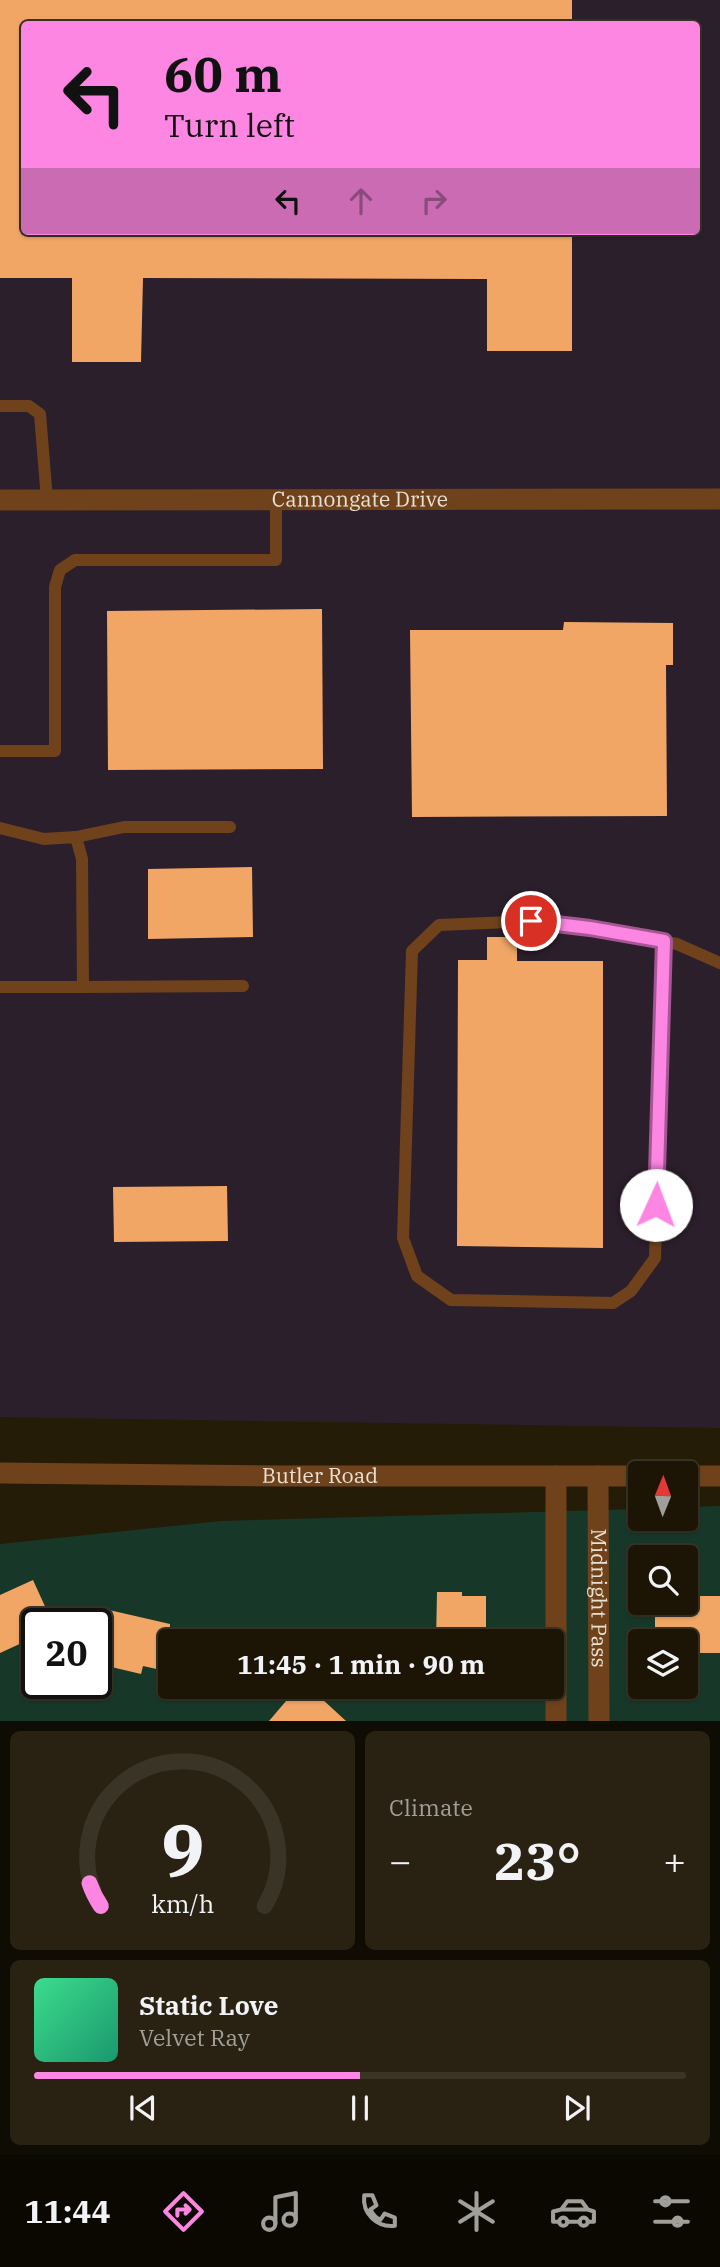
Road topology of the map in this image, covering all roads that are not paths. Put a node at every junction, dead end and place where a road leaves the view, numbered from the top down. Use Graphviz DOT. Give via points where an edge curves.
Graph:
graph roads {
  1 [pos="0,406"];
  2 [pos="276,499"];
  3 [pos="720,499"];
  4 [pos="0,500"];
  5 [pos="47,500"];
  6 [pos="0,751"];
  7 [pos="230,827"];
  8 [pos="0,828"];
  9 [pos="76,837"];
  10 [pos="664,941"];
  11 [pos="720,964"];
  12 [pos="243,986"];
  13 [pos="0,987"];
  14 [pos="83,987"];
  15 [pos="0,1472"];
  16 [pos="556,1476"];
  17 [pos="598,1476"];
  18 [pos="628,1476"];
  19 [pos="698,1476"];
  20 [pos="720,1476"];
  21 [pos="556,1721"];
  22 [pos="599,1721"];
  1 -- 5 [label="lane" via="29,406 40,414"];
  2 -- 3 [label="street, Cannongate Drive"];
  2 -- 5 [label="street, Cannongate Drive"];
  2 -- 6 [label="lane" via="276,560 75,560 60,570 55,587 55,751"];
  4 -- 5 [label="street, Cannongate Drive"];
  7 -- 9 [label="lane" via="124,827"];
  8 -- 9 [label="lane" via="44,839"];
  9 -- 14 [label="lane" via="82,859"];
  10 -- 10 [label="lane" via="590,928 505,922 439,925 412,951 403,1238 417,1276 451,1300 613,1303 631,1291 655,1258"];
  10 -- 11 [label="lane"];
  12 -- 14 [label="lane"];
  13 -- 14 [label="lane"];
  15 -- 16 [label="street, Butler Road"];
  16 -- 17 [label="street, Butler Road"];
  16 -- 21 [label="street, Midnight Pass"];
  17 -- 18 [label="street, Butler Road"];
  17 -- 22 [label="street, Midnight Pass"];
  19 -- 20 [label="street"];
}
